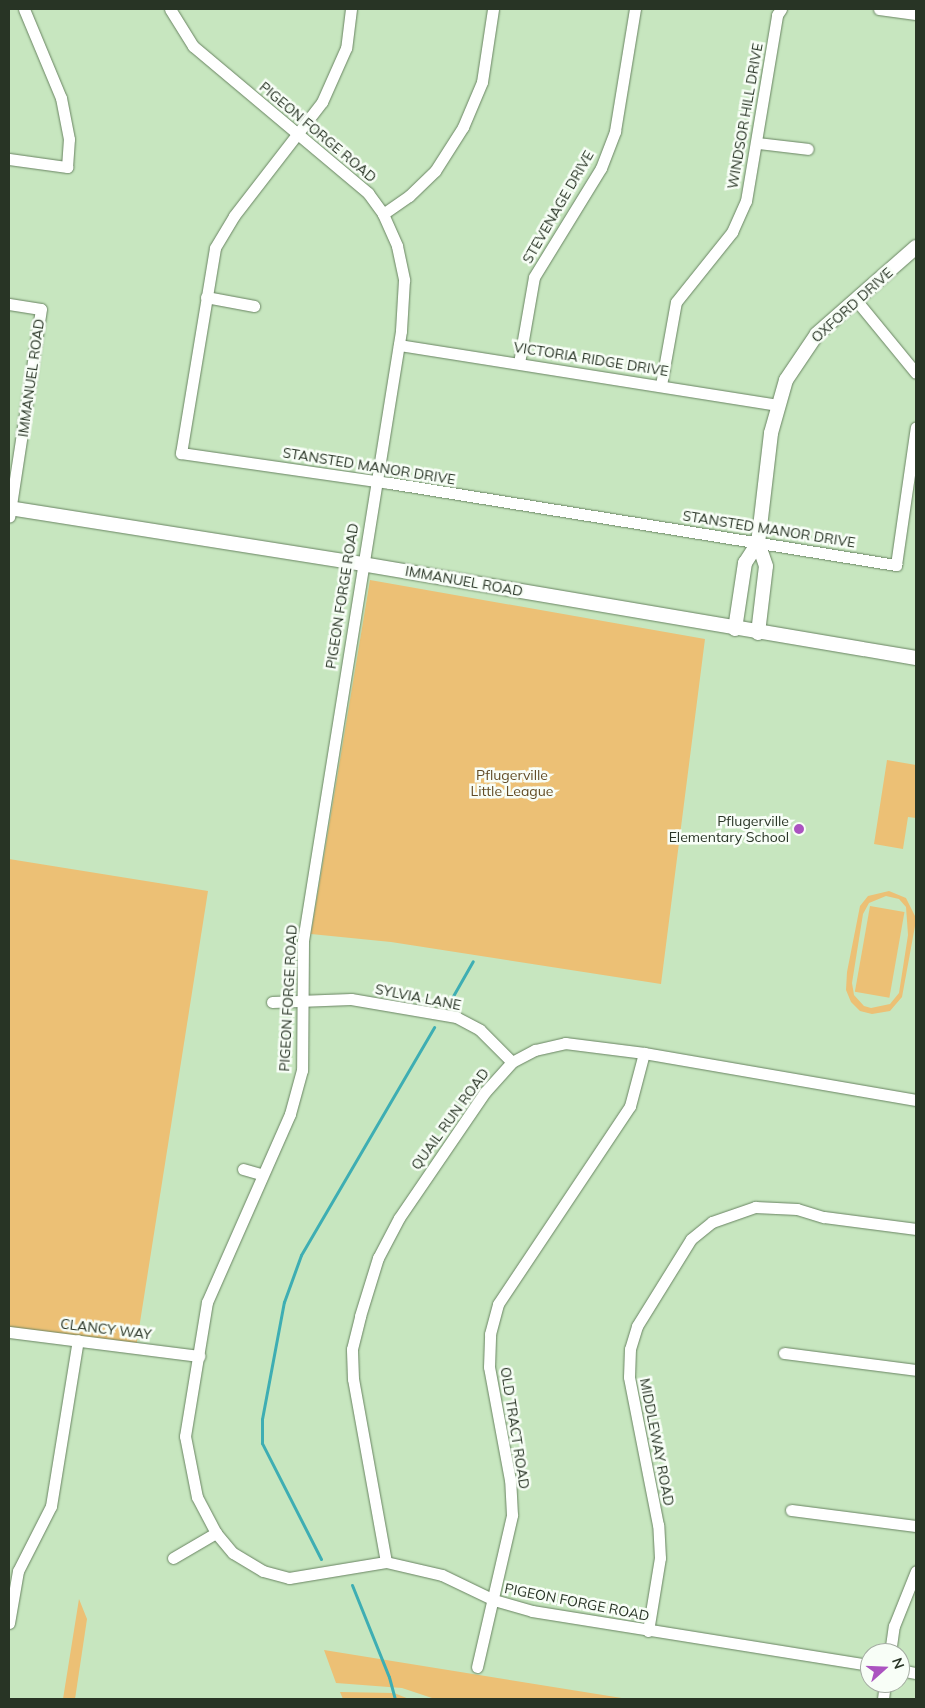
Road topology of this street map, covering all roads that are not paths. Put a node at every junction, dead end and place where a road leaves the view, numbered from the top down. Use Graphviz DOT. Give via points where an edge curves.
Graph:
graph roads {
  1 [pos="24,9"];
  2 [pos="170,9"];
  3 [pos="351,9"];
  4 [pos="493,9"];
  5 [pos="635,9"];
  6 [pos="781,9"];
  7 [pos="879,9"];
  8 [pos="916,14"];
  9 [pos="300,133"];
  10 [pos="758,143"];
  11 [pos="808,149"];
  12 [pos="9,159"];
  13 [pos="383,214"];
  14 [pos="916,246"];
  15 [pos="206,297"];
  16 [pos="856,300"];
  17 [pos="9,304"];
  18 [pos="254,306"];
  19 [pos="399,344"];
  20 [pos="519,363"];
  21 [pos="916,373"];
  22 [pos="661,385"];
  23 [pos="777,405"];
  24 [pos="916,427"];
  25 [pos="376,481"];
  26 [pos="9,511"];
  27 [pos="758,543"];
  28 [pos="362,564"];
  29 [pos="735,629"];
  30 [pos="758,633"];
  31 [pos="916,658"];
  32 [pos="304,999"];
  33 [pos="272,1002"];
  34 [pos="644,1053"];
  35 [pos="512,1062"];
  36 [pos="916,1100"];
  37 [pos="243,1168"];
  38 [pos="261,1174"];
  39 [pos="916,1229"];
  40 [pos="9,1332"];
  41 [pos="78,1340"];
  42 [pos="784,1353"];
  43 [pos="199,1356"];
  44 [pos="916,1370"];
  45 [pos="791,1510"];
  46 [pos="916,1526"];
  47 [pos="216,1534"];
  48 [pos="173,1558"];
  49 [pos="386,1562"];
  50 [pos="916,1571"];
  51 [pos="494,1600"];
  52 [pos="9,1623"];
  53 [pos="648,1631"];
  54 [pos="891,1643"];
  55 [pos="860,1663"];
  56 [pos="477,1667"];
  1 -- 12 [label="street" via="61,98 69,139 67,166"];
  2 -- 9 [label="street, PIGEON FORGE ROAD" via="193,46"];
  3 -- 9 [label="street, STANSTED MANOR DRIVE" via="346,48 334,78"];
  4 -- 13 [label="street" via="482,82 463,127 435,171 409,196"];
  5 -- 20 [label="street, STEVENAGE DRIVE" via="615,131 601,168 534,277"];
  6 -- 10 [label="street, WINDSOR HILL DRIVE" via="777,14"];
  7 -- 8 [label="street"];
  9 -- 13 [label="street, PIGEON FORGE ROAD" via="351,176"];
  9 -- 15 [label="street, STANSTED MANOR DRIVE" via="234,216 215,248"];
  10 -- 11 [label="street"];
  10 -- 22 [label="street, WINDSOR HILL DRIVE" via="740,216 732,232 676,302"];
  13 -- 19 [label="street, PIGEON FORGE ROAD" via="397,246 404,280"];
  14 -- 16 [label="street, OXFORD DRIVE"];
  15 -- 18 [label="street"];
  15 -- 25 [label="street, STANSTED MANOR DRIVE" via="181,453"];
  16 -- 21 [label="street"];
  16 -- 23 [label="street, OXFORD DRIVE" via="805,348 786,380"];
  17 -- 26 [label="street, IMMANUEL ROAD" via="41,309"];
  19 -- 20 [label="street, VICTORIA RIDGE DRIVE"];
  19 -- 25 [label="street, PIGEON FORGE ROAD"];
  20 -- 22 [label="street, VICTORIA RIDGE DRIVE"];
  22 -- 23 [label="street, VICTORIA RIDGE DRIVE"];
  23 -- 27 [label="street, OXFORD DRIVE"];
  24 -- 27 [label="street, STANSTED MANOR DRIVE" via="896,565"];
  25 -- 27 [label="street, STANSTED MANOR DRIVE"];
  25 -- 28 [label="street, PIGEON FORGE ROAD"];
  26 -- 28 [label="street, IMMANUEL ROAD"];
  27 -- 29 [label="street" via="745,563"];
  27 -- 30 [label="street" via="766,566"];
  28 -- 29 [label="street, IMMANUEL ROAD"];
  28 -- 32 [label="street, PIGEON FORGE ROAD" via="304,941"];
  29 -- 30 [label="street, IMMANUEL ROAD"];
  30 -- 31 [label="street, IMMANUEL ROAD"];
  32 -- 33 [label="street, SYLVIA LANE"];
  32 -- 35 [label="street, SYLVIA LANE" via="350,1000 456,1017 480,1030"];
  32 -- 38 [label="street, PIGEON FORGE ROAD" via="302,1070 290,1114"];
  34 -- 35 [label="street, QUAIL RUN ROAD" via="565,1043 535,1050"];
  34 -- 36 [label="street, QUAIL RUN ROAD"];
  34 -- 51 [label="street, OLD TRACT ROAD" via="630,1106 498,1304 490,1334 489,1367 510,1480 512,1516"];
  35 -- 49 [label="street, QUAIL RUN ROAD" via="485,1092 399,1218 378,1258 360,1316 352,1349 353,1379"];
  37 -- 38 [label="street"];
  38 -- 43 [label="street, PIGEON FORGE ROAD" via="207,1302"];
  39 -- 53 [label="street, MIDDLEWAY ROAD" via="824,1217 797,1209 755,1207 712,1222 692,1239 637,1326 630,1350 629,1377 659,1542 660,1558"];
  40 -- 41 [label="street, CLANCY WAY"];
  41 -- 43 [label="street, CLANCY WAY"];
  41 -- 52 [label="street" via="51,1506 18,1570"];
  42 -- 44 [label="street"];
  43 -- 47 [label="street, PIGEON FORGE ROAD" via="185,1436 197,1497"];
  45 -- 46 [label="street"];
  47 -- 48 [label="street"];
  47 -- 49 [label="street, PIGEON FORGE ROAD" via="234,1553 263,1571 289,1578"];
  49 -- 51 [label="street, PIGEON FORGE ROAD" via="442,1575"];
  50 -- 54 [label="street" via="894,1626"];
  51 -- 53 [label="street, PIGEON FORGE ROAD" via="532,1611"];
  51 -- 56 [label="street, OLD TRACT ROAD"];
  53 -- 55 [label="street, PIGEON FORGE ROAD"];
}
